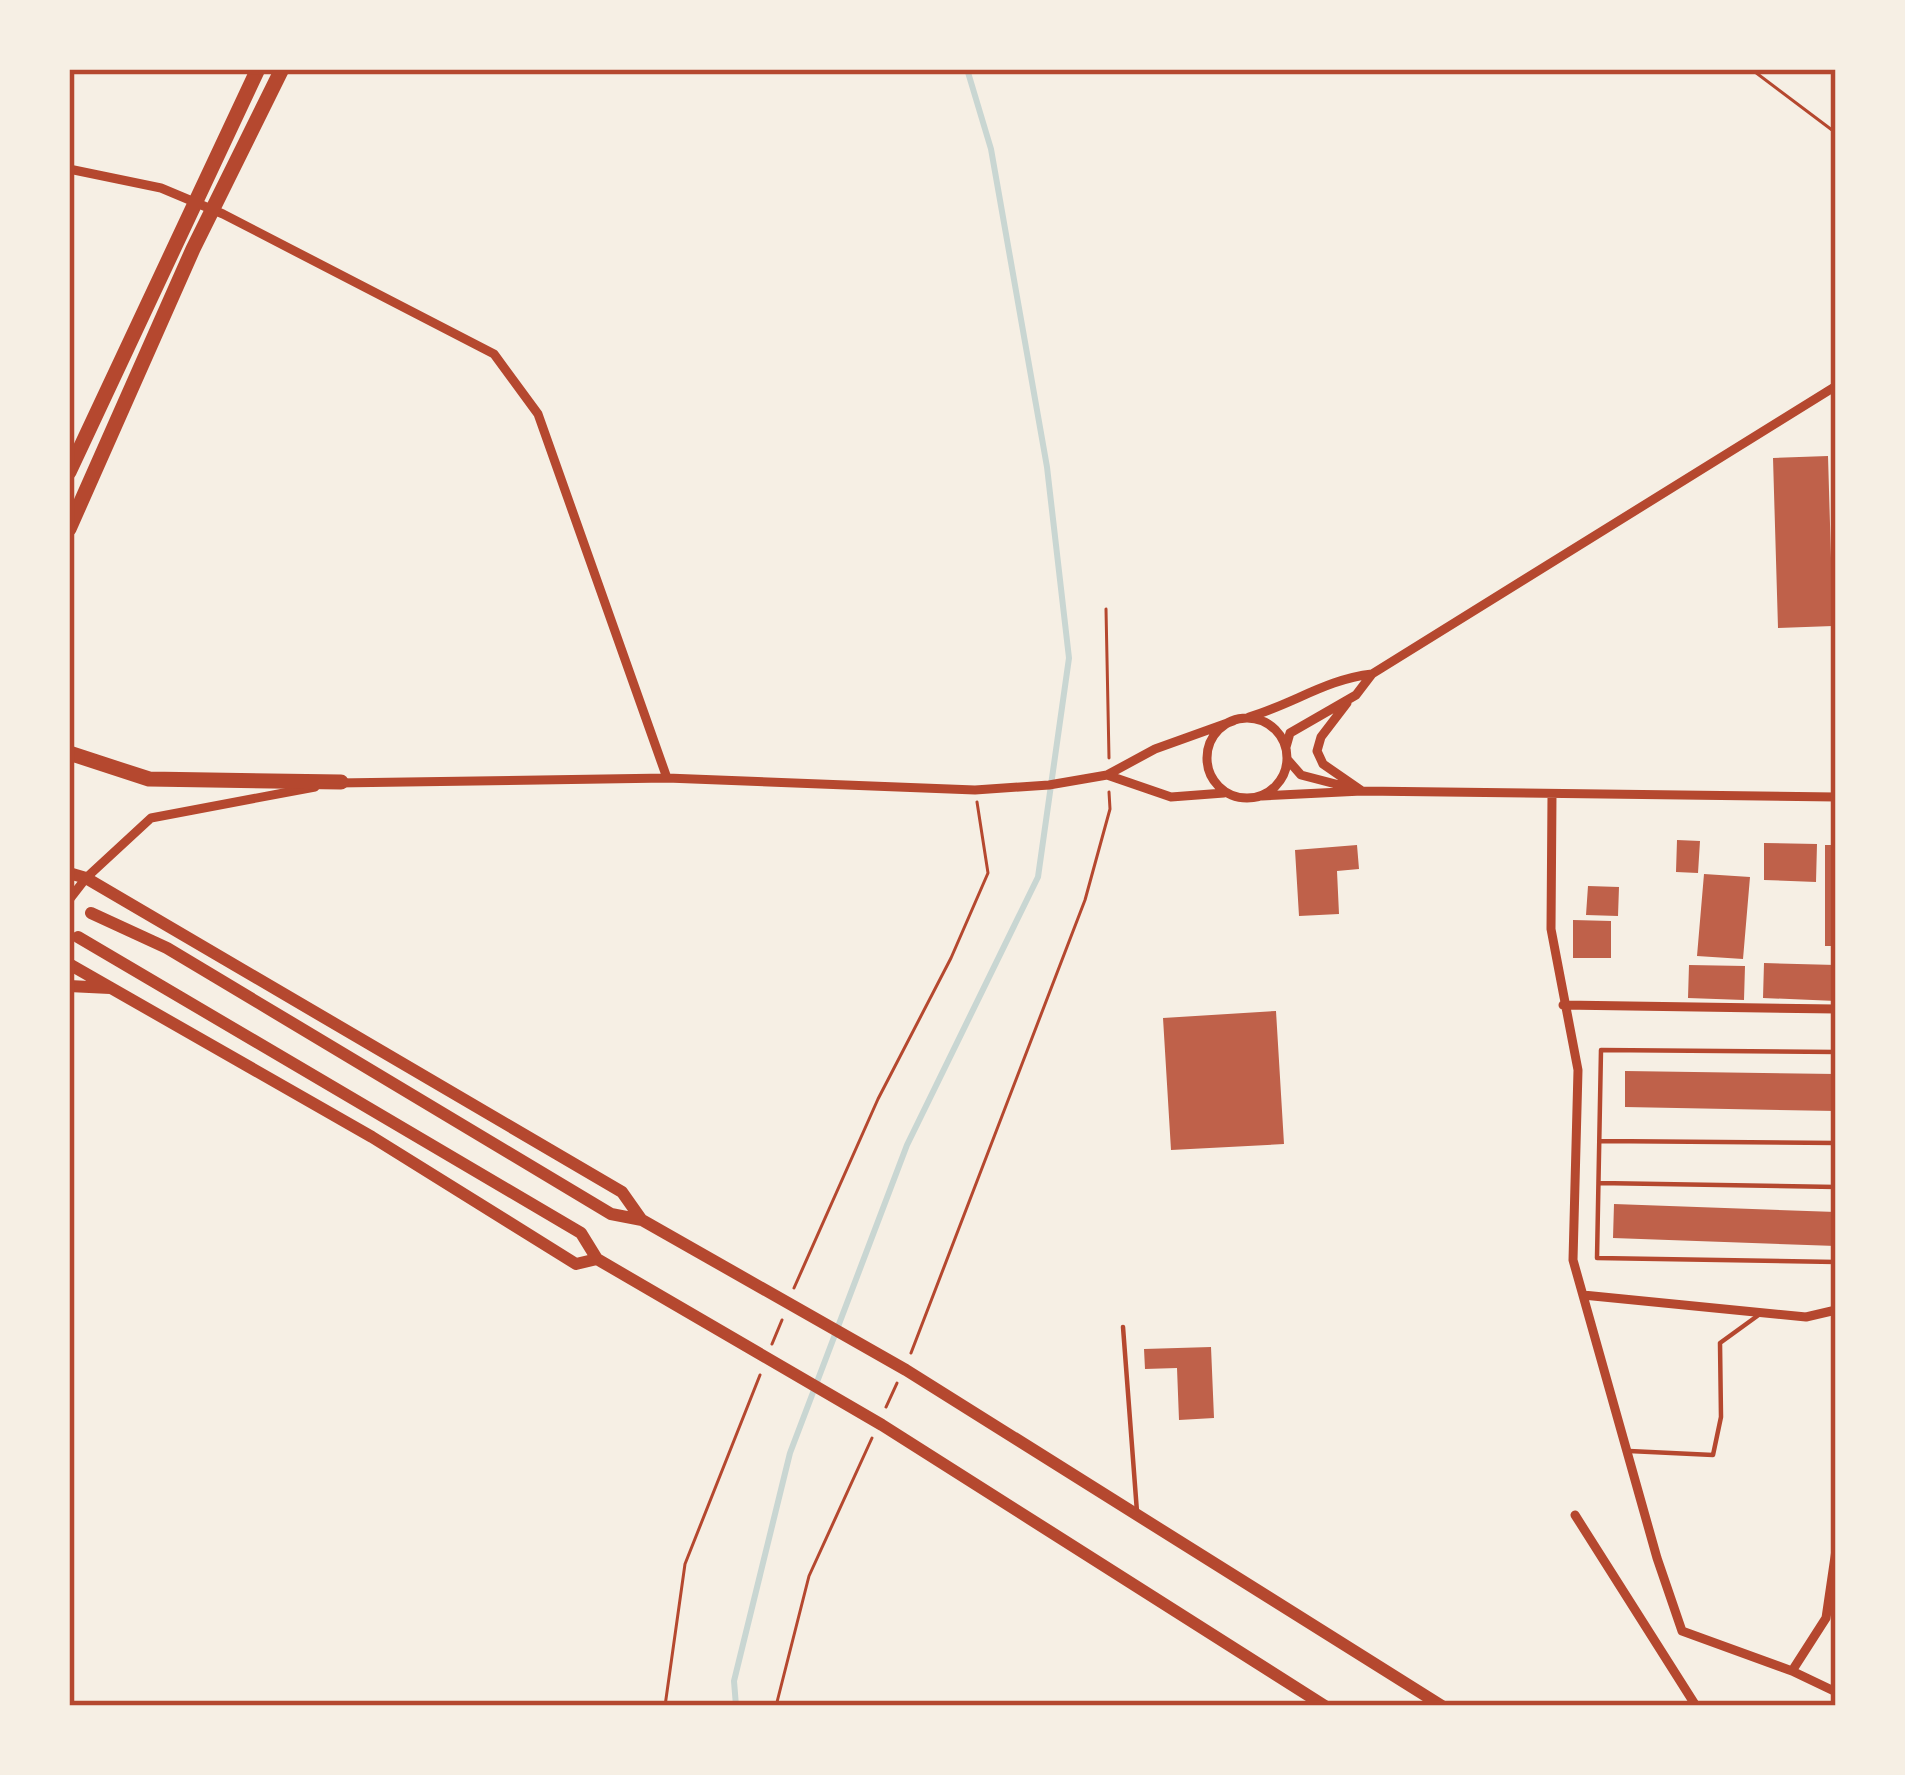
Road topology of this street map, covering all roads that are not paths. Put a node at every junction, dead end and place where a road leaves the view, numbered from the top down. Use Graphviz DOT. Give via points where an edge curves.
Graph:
graph roads {
  1 [pos="258,69"];
  2 [pos="283,69"];
  3 [pos="69,169"];
  4 [pos="215,183"];
  5 [pos="1836,386"];
  6 [pos="69,472"];
  7 [pos="69,529"];
  8 [pos="1372,674"];
  9 [pos="1348,699"];
  10 [pos="1246,718"];
  11 [pos="1233,721"];
  12 [pos="1287,753"];
  13 [pos="69,754"];
  14 [pos="1108,775"];
  15 [pos="667,778"];
  16 [pos="341,782"];
  17 [pos="1362,791"];
  18 [pos="1226,793"];
  19 [pos="1552,795"];
  20 [pos="1262,796"];
  21 [pos="1836,796"];
  22 [pos="69,873"];
  23 [pos="86,878"];
  24 [pos="69,900"];
  25 [pos="92,913"];
  26 [pos="78,937"];
  27 [pos="69,964"];
  28 [pos="69,986"];
  29 [pos="116,988"];
  30 [pos="1563,1004"];
  31 [pos="1836,1009"];
  32 [pos="1836,1052"];
  33 [pos="1600,1141"];
  34 [pos="1836,1143"];
  35 [pos="1599,1183"];
  36 [pos="1836,1186"];
  37 [pos="642,1220"];
  38 [pos="597,1259"];
  39 [pos="1836,1262"];
  40 [pos="1583,1295"];
  41 [pos="1836,1310"];
  42 [pos="1761,1313"];
  43 [pos="1123,1327"];
  44 [pos="1629,1450"];
  45 [pos="1137,1515"];
  46 [pos="1575,1515"];
  47 [pos="1836,1550"];
  48 [pos="1682,1631"];
  49 [pos="1659,1645"];
  50 [pos="1792,1671"];
  51 [pos="1836,1692"];
  52 [pos="1324,1706"];
  53 [pos="1442,1706"];
  54 [pos="1696,1706"];
  1 -- 4 [label="main road"];
  2 -- 4 [label="main road"];
  3 -- 15 [label="street" via="161,188 223,214 494,354 538,414"];
  4 -- 6 [label="main road" via="175,247"];
  4 -- 7 [label="main road"];
  5 -- 8 [label="street"];
  8 -- 9 [label="street"];
  8 -- 10 [label="street" via="1341,677"];
  9 -- 12 [label="street" via="1290,733"];
  9 -- 17 [label="street" via="1317,751"];
  10 -- 11 [label="street"];
  10 -- 12 [label="street" via="1271,725"];
  11 -- 14 [label="street" via="1155,748"];
  11 -- 18 [label="street" via="1208,750 1210,776"];
  12 -- 17 [label="street" via="1301,775"];
  12 -- 20 [label="street" via="1280,782"];
  13 -- 16 [label="main road" via="149,778"];
  14 -- 15 [label="street" via="975,790"];
  14 -- 18 [label="street" via="1171,797"];
  15 -- 16 [label="street"];
  16 -- 23 [label="street" via="151,818"];
  17 -- 19 [label="street"];
  17 -- 20 [label="street"];
  18 -- 20 [label="street"];
  19 -- 21 [label="street"];
  19 -- 30 [label="street" via="1551,929"];
  22 -- 23 [label="street"];
  23 -- 24 [label="street"];
  23 -- 37 [label="street" via="622,1192"];
  25 -- 37 [label="street" via="167,949 611,1214"];
  26 -- 38 [label="street" via="581,1234"];
  27 -- 29 [label="street"];
  28 -- 29 [label="street"];
  29 -- 38 [label="street" via="576,1264"];
  30 -- 31 [label="street"];
  30 -- 40 [label="street" via="1578,1070 1573,1260"];
  32 -- 33 [label="lane" via="1601,1050"];
  33 -- 34 [label="lane"];
  33 -- 35 [label="lane"];
  35 -- 36 [label="lane"];
  35 -- 39 [label="lane" via="1597,1258"];
  37 -- 45 [label="street" via="906,1370"];
  38 -- 52 [label="street" via="880,1423"];
  40 -- 42 [label="street"];
  40 -- 44 [label="street"];
  41 -- 42 [label="street"];
  42 -- 44 [label="lane" via="1720,1343 1713,1455"];
  43 -- 45 [label="lane"];
  44 -- 48 [label="street"];
  45 -- 53 [label="street"];
  46 -- 49 [label="street"];
  47 -- 50 [label="street" via="1826,1618"];
  48 -- 49 [label="street"];
  48 -- 50 [label="street"];
  49 -- 54 [label="street"];
  50 -- 51 [label="street"];
}
